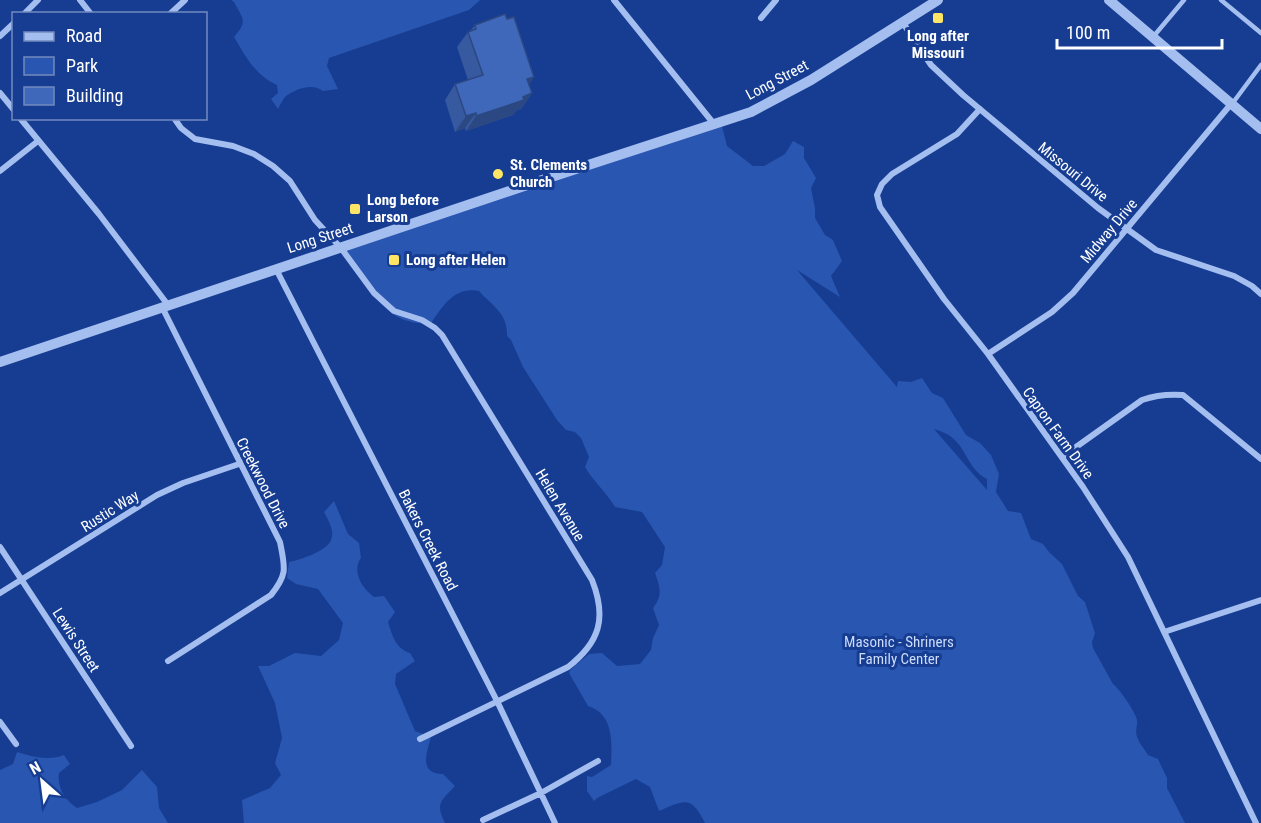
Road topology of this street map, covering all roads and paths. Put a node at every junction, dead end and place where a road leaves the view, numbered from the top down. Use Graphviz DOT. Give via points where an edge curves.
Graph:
graph roads {
  1 [pos="38,0"];
  2 [pos="80,0"];
  3 [pos="185,0"];
  4 [pos="776,0"];
  5 [pos="938,0"];
  6 [pos="1109,0"];
  7 [pos="1184,0"];
  8 [pos="1221,0"];
  9 [pos="616,1"];
  10 [pos="26,12"];
  11 [pos="89,12"];
  12 [pos="172,12"];
  13 [pos="761,18"];
  14 [pos="903,22"];
  15 [pos="12,25"];
  16 [pos="1261,33"];
  17 [pos="0,36"];
  18 [pos="1152,39"];
  19 [pos="1261,65"];
  20 [pos="0,93"];
  21 [pos="1231,104"];
  22 [pos="12,108"];
  23 [pos="980,110"];
  24 [pos="22,120"];
  25 [pos="175,120"];
  26 [pos="714,124"];
  27 [pos="1261,129"];
  28 [pos="38,141"];
  29 [pos="0,171"];
  30 [pos="1126,229"];
  31 [pos="340,248"];
  32 [pos="276,269"];
  33 [pos="1261,294"];
  34 [pos="165,306"];
  35 [pos="988,354"];
  36 [pos="0,362"];
  37 [pos="1062,457"];
  38 [pos="1261,459"];
  39 [pos="239,464"];
  40 [pos="0,547"];
  41 [pos="22,579"];
  42 [pos="0,593"];
  43 [pos="1261,600"];
  44 [pos="1164,632"];
  45 [pos="168,661"];
  46 [pos="497,701"];
  47 [pos="0,722"];
  48 [pos="420,739"];
  49 [pos="16,744"];
  50 [pos="131,746"];
  51 [pos="598,761"];
  52 [pos="541,793"];
  53 [pos="483,820"];
  54 [pos="555,823"];
  55 [pos="1256,823"];
  1 -- 10 [label="street"];
  2 -- 11 [label="street"];
  3 -- 12 [label="street"];
  4 -- 13 [label="street"];
  5 -- 14 [label="street, Long Street"];
  6 -- 18 [label="street"];
  7 -- 18 [label="lane"];
  8 -- 16 [label="lane"];
  9 -- 26 [label="street"];
  14 -- 23 [label="street, Missouri Drive" via="931,65"];
  14 -- 26 [label="street, Long Street" via="811,80 751,112"];
  15 -- 17 [label="street"];
  18 -- 21 [label="street"];
  19 -- 21 [label="lane"];
  20 -- 22 [label="street"];
  21 -- 27 [label="street"];
  21 -- 30 [label="street, Midway Drive"];
  23 -- 30 [label="street, Missouri Drive"];
  23 -- 35 [label="street, Capron Farm Drive" via="957,134 892,174 877,196 891,225"];
  24 -- 28 [label="street, Creekwood Drive"];
  25 -- 31 [label="street, Helen Avenue" via="195,139 233,146 273,166 290,181 315,220"];
  26 -- 31 [label="street, Long Street"];
  28 -- 29 [label="street"];
  28 -- 34 [label="street, Creekwood Drive" via="99,214"];
  30 -- 33 [label="street, Missouri Drive" via="1156,250 1226,273"];
  30 -- 35 [label="street, Midway Drive" via="1073,293 1052,312"];
  31 -- 32 [label="street, Long Street"];
  31 -- 46 [label="street, Helen Avenue" via="374,293 394,311 422,320 442,335 598,595 599,625 584,655 568,667"];
  32 -- 34 [label="street, Long Street"];
  32 -- 46 [label="street, Bakers Creek Road"];
  34 -- 36 [label="street, Long Street"];
  34 -- 39 [label="street, Creekwood Drive"];
  35 -- 37 [label="street, Capron Farm Drive"];
  37 -- 38 [label="street" via="1142,400 1169,394 1184,395"];
  37 -- 44 [label="street, Capron Farm Drive" via="1128,557"];
  39 -- 41 [label="street, Rustic Way" via="157,495"];
  39 -- 45 [label="street, Creekwood Drive" via="280,542 285,568 280,583 271,596"];
  40 -- 41 [label="street, Lewis Street"];
  41 -- 42 [label="street, Rustic Way"];
  41 -- 50 [label="street, Lewis Street"];
  43 -- 44 [label="street"];
  44 -- 55 [label="street, Capron Farm Drive"];
  46 -- 48 [label="street, Helen Avenue"];
  46 -- 52 [label="street, Bakers Creek Road"];
  47 -- 49 [label="street"];
  51 -- 52 [label="street"];
  52 -- 53 [label="street"];
  52 -- 54 [label="street, Bakers Creek Road"];
}
